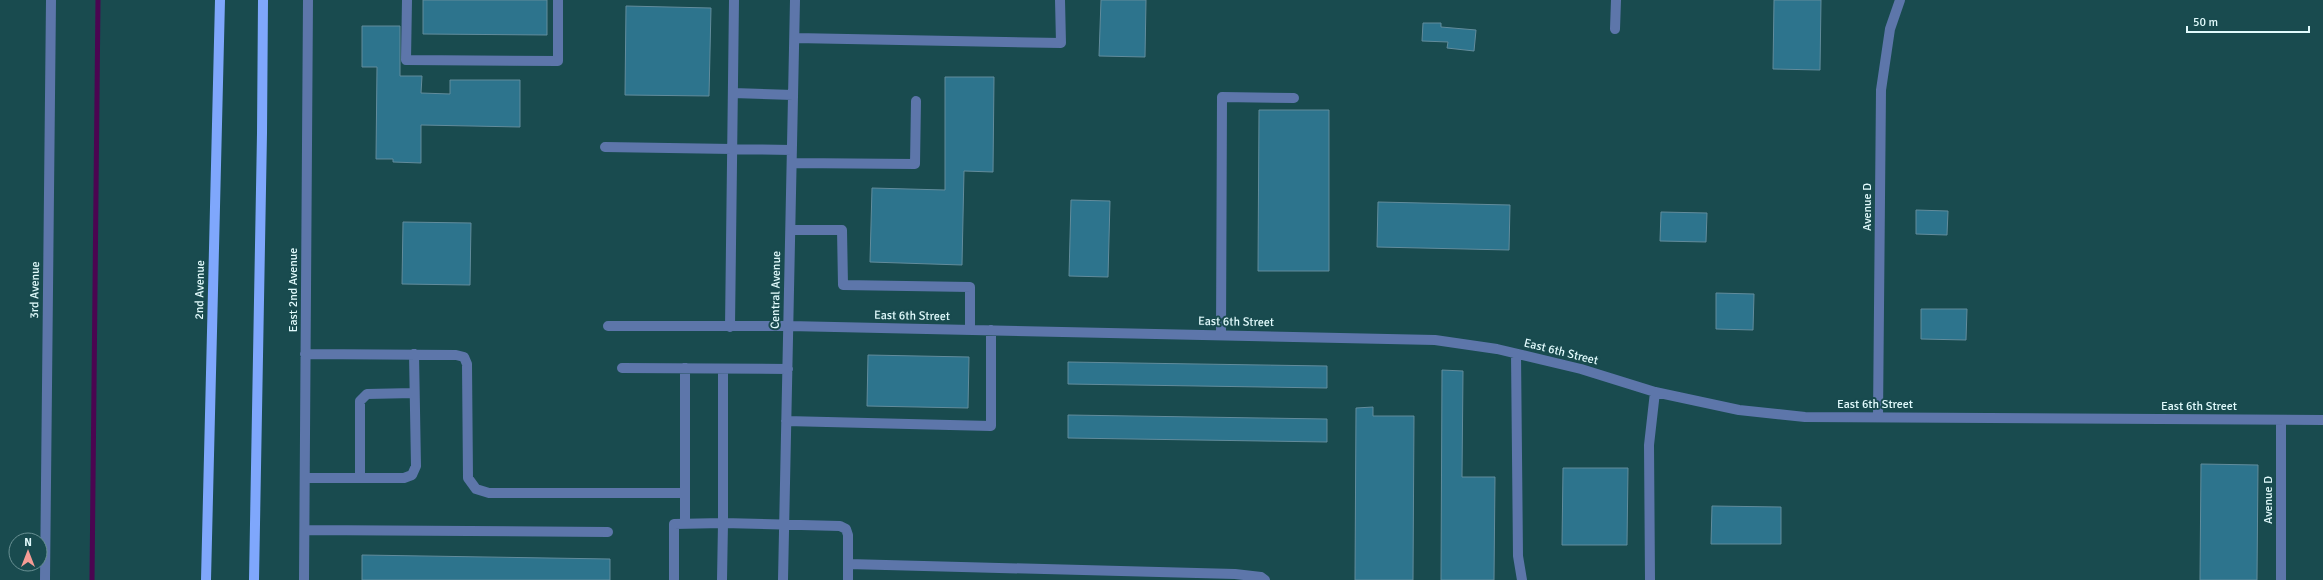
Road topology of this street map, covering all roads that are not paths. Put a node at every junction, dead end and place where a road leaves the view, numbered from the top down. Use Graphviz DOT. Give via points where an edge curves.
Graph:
graph roads {
  1 [pos="51,0"];
  2 [pos="220,0"];
  3 [pos="263,0"];
  4 [pos="308,0"];
  5 [pos="407,0"];
  6 [pos="558,0"];
  7 [pos="734,0"];
  8 [pos="796,0"];
  9 [pos="1060,0"];
  10 [pos="1616,0"];
  11 [pos="1900,0"];
  12 [pos="1615,29"];
  13 [pos="795,38"];
  14 [pos="733,94"];
  15 [pos="794,94"];
  16 [pos="1294,98"];
  17 [pos="916,101"];
  18 [pos="604,147"];
  19 [pos="732,149"];
  20 [pos="792,150"];
  21 [pos="792,163"];
  22 [pos="791,230"];
  23 [pos="608,326"];
  24 [pos="788,326"];
  25 [pos="730,327"];
  26 [pos="970,330"];
  27 [pos="991,330"];
  28 [pos="1221,335"];
  29 [pos="305,354"];
  30 [pos="414,354"];
  31 [pos="1516,354"];
  32 [pos="622,368"];
  33 [pos="685,368"];
  34 [pos="723,369"];
  35 [pos="788,369"];
  36 [pos="1655,392"];
  37 [pos="414,393"];
  38 [pos="1878,417"];
  39 [pos="2282,420"];
  40 [pos="2323,420"];
  41 [pos="786,421"];
  42 [pos="305,478"];
  43 [pos="360,478"];
  44 [pos="685,493"];
  45 [pos="685,522"];
  46 [pos="723,523"];
  47 [pos="784,525"];
  48 [pos="305,530"];
  49 [pos="608,532"];
  50 [pos="848,564"];
  51 [pos="1145,576"];
  52 [pos="45,580"];
  53 [pos="206,580"];
  54 [pos="254,580"];
  55 [pos="304,580"];
  56 [pos="674,580"];
  57 [pos="722,580"];
  58 [pos="783,580"];
  59 [pos="848,580"];
  60 [pos="1265,580"];
  61 [pos="1522,580"];
  62 [pos="1650,580"];
  63 [pos="2281,580"];
  1 -- 52 [label="street, 3rd Avenue"];
  2 -- 53 [label="main road, 2nd Avenue"];
  3 -- 54 [label="main road"];
  4 -- 29 [label="street, East 2nd Avenue"];
  5 -- 6 [label="street" via="406,60 558,61"];
  7 -- 14 [label="street"];
  8 -- 13 [label="street, Central Avenue"];
  9 -- 13 [label="street" via="1061,43"];
  10 -- 12 [label="street"];
  11 -- 38 [label="street, Avenue D" via="1890,29 1881,90"];
  13 -- 15 [label="street, Central Avenue"];
  14 -- 15 [label="street"];
  14 -- 19 [label="street"];
  15 -- 20 [label="street, Central Avenue"];
  16 -- 28 [label="street" via="1222,97"];
  17 -- 21 [label="street" via="915,164"];
  18 -- 19 [label="street"];
  19 -- 20 [label="street"];
  19 -- 25 [label="street"];
  20 -- 21 [label="street, Central Avenue"];
  21 -- 22 [label="street, Central Avenue"];
  22 -- 24 [label="street, Central Avenue"];
  22 -- 26 [label="street" via="842,230 843,285 970,287"];
  23 -- 25 [label="street, East 6th Street"];
  24 -- 25 [label="street, East 6th Street"];
  24 -- 26 [label="street, East 6th Street"];
  24 -- 35 [label="street, Central Avenue"];
  26 -- 27 [label="street, East 6th Street"];
  27 -- 28 [label="street, East 6th Street"];
  27 -- 41 [label="street" via="991,426"];
  28 -- 31 [label="street, East 6th Street" via="1435,340"];
  29 -- 30 [label="street"];
  29 -- 42 [label="street, East 2nd Avenue"];
  30 -- 37 [label="street"];
  30 -- 44 [label="street" via="464,357 467,364 468,478 476,489 489,493"];
  31 -- 36 [label="street, East 6th Street" via="1581,369"];
  31 -- 61 [label="street" via="1518,556"];
  32 -- 33 [label="street"];
  33 -- 34 [label="street"];
  33 -- 44 [label="street"];
  34 -- 35 [label="street"];
  34 -- 46 [label="street"];
  35 -- 41 [label="street, Central Avenue"];
  36 -- 38 [label="street, East 6th Street" via="1739,410 1805,417"];
  36 -- 62 [label="street" via="1649,445"];
  37 -- 43 [label="street" via="367,394 360,401"];
  37 -- 43 [label="street" via="416,466 412,475 404,478"];
  38 -- 39 [label="street, East 6th Street"];
  39 -- 40 [label="street, East 6th Street"];
  39 -- 63 [label="street, Avenue D"];
  41 -- 47 [label="street, Central Avenue"];
  42 -- 43 [label="street"];
  42 -- 48 [label="street, East 2nd Avenue"];
  44 -- 45 [label="street"];
  45 -- 46 [label="street"];
  45 -- 56 [label="street" via="674,524"];
  46 -- 47 [label="street"];
  46 -- 57 [label="street"];
  47 -- 50 [label="street" via="840,526 846,529"];
  47 -- 58 [label="street, Central Avenue"];
  48 -- 49 [label="street"];
  48 -- 55 [label="street, East 2nd Avenue"];
  50 -- 51 [label="street"];
  50 -- 59 [label="street"];
  51 -- 60 [label="street" via="1235,574 1261,577"];
}
